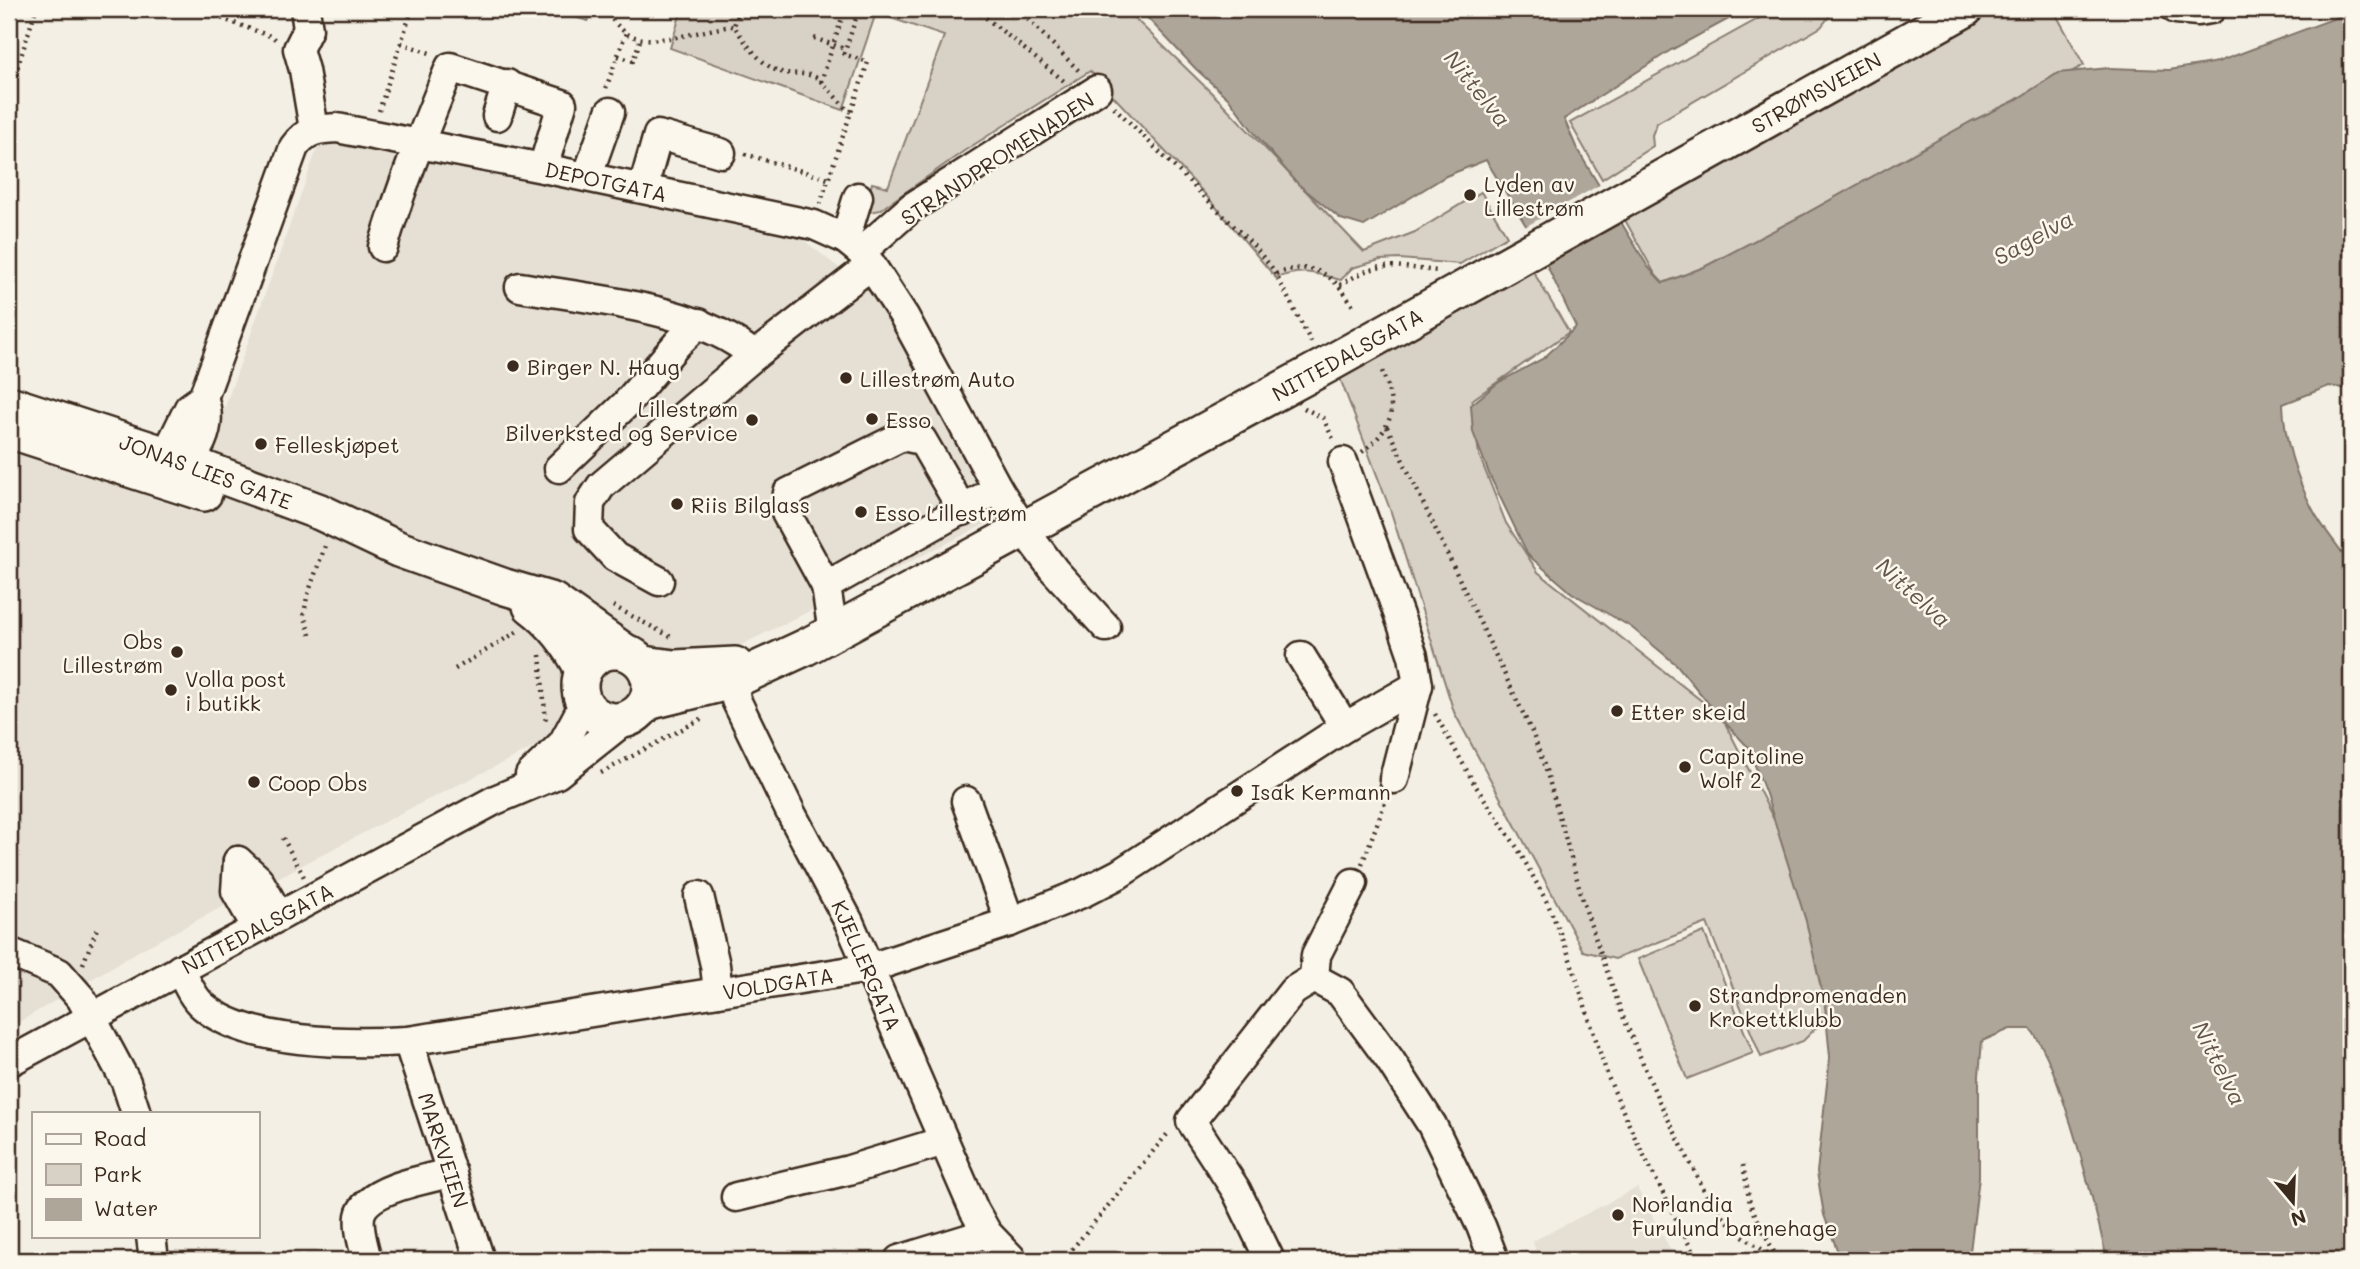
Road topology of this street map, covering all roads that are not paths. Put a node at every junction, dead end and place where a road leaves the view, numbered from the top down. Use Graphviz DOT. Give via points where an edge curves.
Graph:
graph roads {
  1 [pos="305,9"];
  2 [pos="1965,9"];
  3 [pos="2176,9"];
  4 [pos="2211,9"];
  5 [pos="507,85"];
  6 [pos="1090,94"];
  7 [pos="610,112"];
  8 [pos="497,116"];
  9 [pos="314,129"];
  10 [pos="419,144"];
  11 [pos="721,153"];
  12 [pos="543,167"];
  13 [pos="1668,175"];
  14 [pos="587,177"];
  15 [pos="643,188"];
  16 [pos="858,197"];
  17 [pos="383,247"];
  18 [pos="859,252"];
  19 [pos="520,287"];
  20 [pos="699,323"];
  21 [pos="754,356"];
  22 [pos="9,404"];
  23 [pos="9,430"];
  24 [pos="1343,462"];
  25 [pos="176,467"];
  26 [pos="559,468"];
  27 [pos="998,489"];
  28 [pos="963,511"];
  29 [pos="1024,530"];
  30 [pos="659,581"];
  31 [pos="826,586"];
  32 [pos="505,587"];
  33 [pos="1106,628"];
  34 [pos="832,633"];
  35 [pos="1301,656"];
  36 [pos="634,658"];
  37 [pos="583,670"];
  38 [pos="731,673"];
  39 [pos="1418,685"];
  40 [pos="584,704"];
  41 [pos="636,711"];
  42 [pos="1345,727"];
  43 [pos="1394,779"];
  44 [pos="507,794"];
  45 [pos="966,801"];
  46 [pos="1353,883"];
  47 [pos="699,896"];
  48 [pos="1010,922"];
  49 [pos="9,952"];
  50 [pos="870,968"];
  51 [pos="180,969"];
  52 [pos="1314,978"];
  53 [pos="718,992"];
  54 [pos="97,1027"];
  55 [pos="408,1041"];
  56 [pos="9,1062"];
  57 [pos="136,1112"];
  58 [pos="944,1140"];
  59 [pos="452,1172"];
  60 [pos="736,1197"];
  61 [pos="987,1233"];
  62 [pos="151,1238"];
  63 [pos="154,1260"];
  64 [pos="366,1260"];
  65 [pos="480,1260"];
  66 [pos="900,1260"];
  67 [pos="1013,1260"];
  68 [pos="1270,1260"];
  69 [pos="1494,1260"];
  1 -- 9 [label="street" via="308,29 298,49"];
  2 -- 13 [label="main road, STRØMSVEIEN"];
  3 -- 4 [label="street"];
  5 -- 8 [label="street"];
  5 -- 10 [label="street" via="450,67"];
  5 -- 12 [label="street" via="562,104"];
  6 -- 18 [label="street, STRANDPROMENADEN" via="912,207"];
  7 -- 14 [label="street"];
  9 -- 10 [label="street, DEPOTGATA" via="337,128"];
  9 -- 25 [label="street" via="294,147 203,398 209,412 202,437"];
  10 -- 12 [label="street, DEPOTGATA"];
  10 -- 17 [label="street"];
  11 -- 15 [label="street" via="658,135"];
  12 -- 14 [label="street, DEPOTGATA"];
  13 -- 29 [label="main road, NITTEDALSGATA"];
  14 -- 15 [label="street, DEPOTGATA"];
  15 -- 18 [label="street, DEPOTGATA" via="814,225"];
  16 -- 18 [label="street"];
  18 -- 21 [label="street, STRANDPROMENADEN"];
  18 -- 27 [label="street" via="904,316"];
  19 -- 20 [label="street"];
  20 -- 21 [label="street"];
  20 -- 26 [label="street" via="625,405"];
  21 -- 30 [label="street, STRANDPROMENADEN" via="601,486 590,503 589,529 615,557"];
  22 -- 25 [label="main road, JONAS LIES GATE"];
  23 -- 25 [label="main road, JONAS LIES GATE"];
  24 -- 39 [label="street" via="1413,656"];
  25 -- 32 [label="main road, JONAS LIES GATE" via="344,539 398,549"];
  27 -- 28 [label="street"];
  27 -- 29 [label="street"];
  28 -- 31 [label="street"];
  28 -- 31 [label="street" via="922,440 902,436 788,493 786,513"];
  29 -- 33 [label="street"];
  29 -- 34 [label="main road, NITTEDALSGATA"];
  31 -- 34 [label="street"];
  32 -- 36 [label="main road, JONAS LIES GATE" via="560,605"];
  32 -- 37 [label="main road, JONAS LIES GATE" via="544,615 568,642"];
  34 -- 38 [label="main road, NITTEDALSGATA" via="777,662"];
  35 -- 42 [label="street"];
  36 -- 37 [label="main road" via="606,652"];
  36 -- 38 [label="main road, NITTEDALSGATA" via="675,668"];
  36 -- 41 [label="main road" via="650,682"];
  37 -- 40 [label="main road" via="579,687"];
  38 -- 41 [label="main road, NITTEDALSGATA"];
  38 -- 50 [label="street, KJELLERGATA" via="747,724"];
  39 -- 42 [label="street, VOLDGATA"];
  39 -- 43 [label="street"];
  40 -- 41 [label="main road" via="602,720 613,722"];
  40 -- 44 [label="street, NITTEDALSGATA" via="564,743"];
  41 -- 44 [label="street, NITTEDALSGATA" via="557,774"];
  42 -- 48 [label="street, VOLDGATA" via="1119,874"];
  44 -- 51 [label="street, NITTEDALSGATA"];
  45 -- 48 [label="street"];
  46 -- 52 [label="street" via="1317,955"];
  47 -- 53 [label="street"];
  48 -- 50 [label="street, VOLDGATA"];
  49 -- 54 [label="street" via="59,973 81,998"];
  50 -- 53 [label="street, VOLDGATA"];
  50 -- 58 [label="street, KJELLERGATA"];
  51 -- 54 [label="street, NITTEDALSGATA"];
  51 -- 55 [label="street, VOLDGATA" via="200,1004 238,1026 350,1044"];
  52 -- 68 [label="street" via="1293,992 1191,1121 1236,1190"];
  52 -- 69 [label="street" via="1340,992 1432,1125"];
  53 -- 55 [label="street, VOLDGATA"];
  54 -- 56 [label="street, NITTEDALSGATA"];
  54 -- 57 [label="street" via="127,1082"];
  55 -- 59 [label="street, MARKVEIEN"];
  58 -- 60 [label="street" via="849,1170"];
  58 -- 61 [label="street, KJELLERGATA"];
  59 -- 64 [label="street" via="391,1189 366,1205 360,1213"];
  59 -- 65 [label="street, MARKVEIEN"];
  61 -- 66 [label="street"];
  61 -- 67 [label="street, KJELLERGATA"];
  62 -- 63 [label="street"];
}
